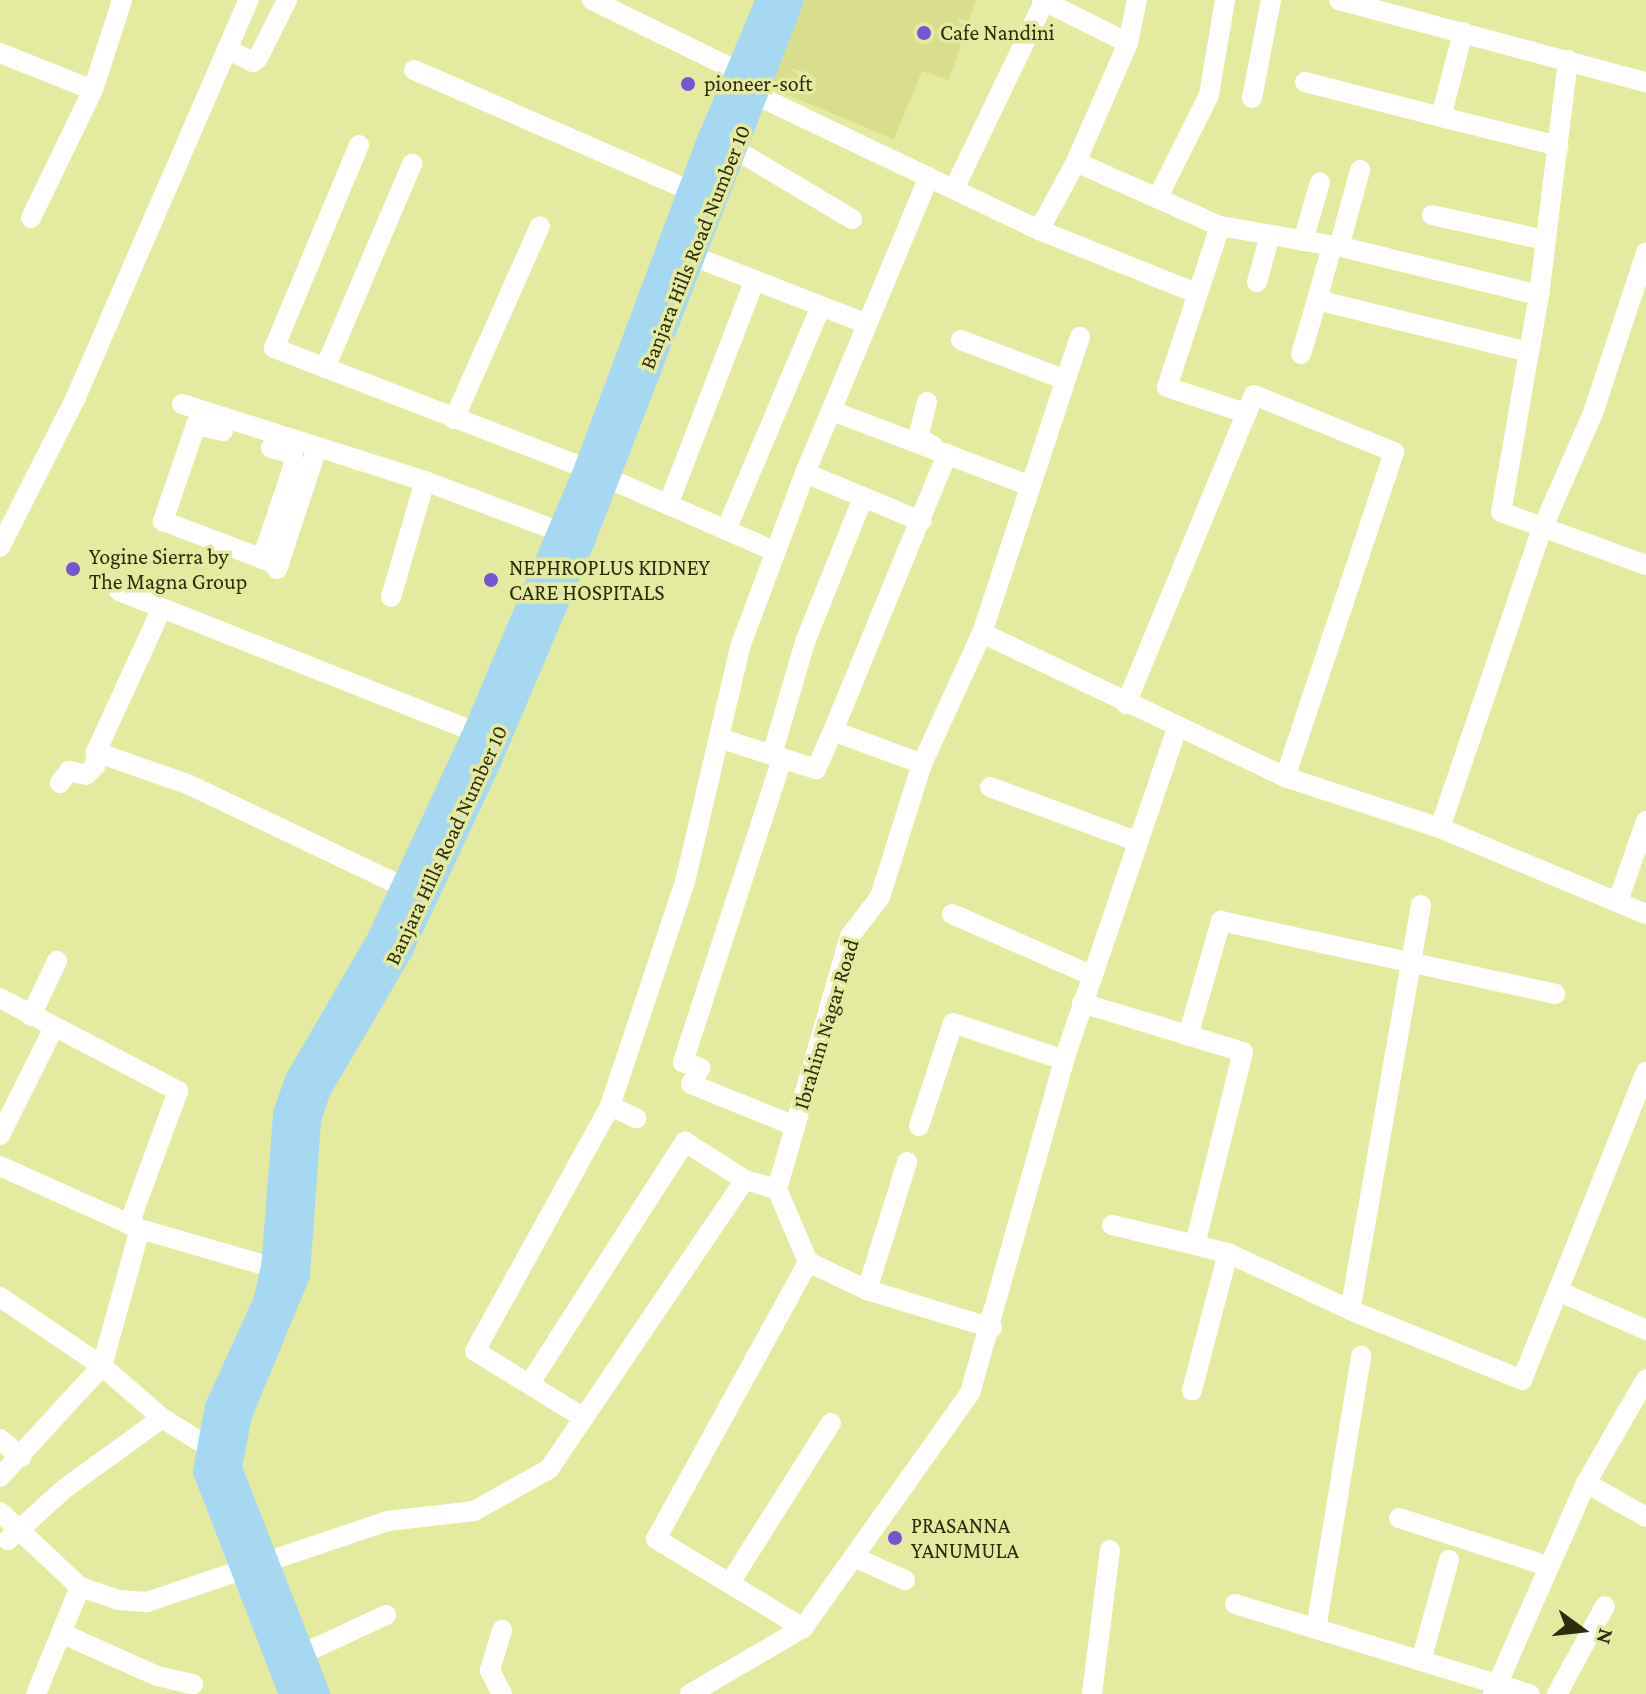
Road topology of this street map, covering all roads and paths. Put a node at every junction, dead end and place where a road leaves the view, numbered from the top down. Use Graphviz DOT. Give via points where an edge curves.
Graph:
graph roads {
  1 [pos="122,0"];
  2 [pos="249,0"];
  3 [pos="287,0"];
  4 [pos="592,0"];
  5 [pos="769,0"];
  6 [pos="791,0"];
  7 [pos="1044,0"];
  8 [pos="1137,0"];
  9 [pos="1225,0"];
  10 [pos="1271,0"];
  11 [pos="1339,0"];
  12 [pos="1463,32"];
  13 [pos="1128,43"];
  14 [pos="227,49"];
  15 [pos="0,53"];
  16 [pos="1568,60"];
  17 [pos="414,70"];
  18 [pos="1305,82"];
  19 [pos="1646,82"];
  20 [pos="752,83"];
  21 [pos="93,90"];
  22 [pos="1252,98"];
  23 [pos="1441,117"];
  24 [pos="359,145"];
  25 [pos="1558,146"];
  26 [pos="731,147"];
  27 [pos="1076,162"];
  28 [pos="412,164"];
  29 [pos="1360,170"];
  30 [pos="929,177"];
  31 [pos="1320,182"];
  32 [pos="954,189"];
  33 [pos="691,191"];
  34 [pos="1158,197"];
  35 [pos="1432,215"];
  36 [pos="31,218"];
  37 [pos="852,219"];
  38 [pos="540,226"];
  39 [pos="1220,226"];
  40 [pos="1039,230"];
  41 [pos="1270,235"];
  42 [pos="1545,240"];
  43 [pos="1303,241"];
  44 [pos="1335,246"];
  45 [pos="1646,253"];
  46 [pos="690,255"];
  47 [pos="755,280"];
  48 [pos="1257,282"];
  49 [pos="1198,294"];
  50 [pos="1539,295"];
  51 [pos="1317,300"];
  52 [pos="821,306"];
  53 [pos="867,324"];
  54 [pos="1080,337"];
  55 [pos="961,340"];
  56 [pos="1528,352"];
  57 [pos="1301,354"];
  58 [pos="325,368"];
  59 [pos="1063,379"];
  60 [pos="927,402"];
  61 [pos="182,404"];
  62 [pos="832,411"];
  63 [pos="1245,413"];
  64 [pos="454,419"];
  65 [pos="273,441"];
  66 [pos="317,448"];
  67 [pos="947,454"];
  68 [pos="596,473"];
  69 [pos="805,473"];
  70 [pos="1030,480"];
  71 [pos="425,481"];
  72 [pos="863,498"];
  73 [pos="668,505"];
  74 [pos="921,521"];
  75 [pos="1542,529"];
  76 [pos="726,530"];
  77 [pos="561,532"];
  78 [pos="0,547"];
  79 [pos="774,551"];
  80 [pos="273,564"];
  81 [pos="1646,565"];
  82 [pos="119,591"];
  83 [pos="391,597"];
  84 [pos="162,608"];
  85 [pos="982,633"];
  86 [pos="1126,704"];
  87 [pos="1177,728"];
  88 [pos="833,731"];
  89 [pos="486,736"];
  90 [pos="722,739"];
  91 [pos="96,752"];
  92 [pos="777,757"];
  93 [pos="922,764"];
  94 [pos="1285,777"];
  95 [pos="60,783"];
  96 [pos="990,787"];
  97 [pos="1646,821"];
  98 [pos="1440,828"];
  99 [pos="1136,841"];
  100 [pos="415,892"];
  101 [pos="1618,901"];
  102 [pos="1421,905"];
  103 [pos="952,914"];
  104 [pos="1646,914"];
  105 [pos="57,961"];
  106 [pos="1413,966"];
  107 [pos="1091,975"];
  108 [pos="1555,994"];
  109 [pos="0,998"];
  110 [pos="1082,1003"];
  111 [pos="31,1016"];
  112 [pos="54,1027"];
  113 [pos="1188,1036"];
  114 [pos="1064,1060"];
  115 [pos="1646,1072"];
  116 [pos="610,1106"];
  117 [pos="636,1118"];
  118 [pos="795,1126"];
  119 [pos="919,1126"];
  120 [pos="0,1135"];
  121 [pos="907,1162"];
  122 [pos="0,1166"];
  123 [pos="745,1180"];
  124 [pos="777,1189"];
  125 [pos="1112,1225"];
  126 [pos="134,1226"];
  127 [pos="1195,1245"];
  128 [pos="1228,1253"];
  129 [pos="808,1262"];
  130 [pos="286,1272"];
  131 [pos="867,1290"];
  132 [pos="1558,1291"];
  133 [pos="0,1297"];
  134 [pos="1350,1310"];
  135 [pos="992,1328"];
  136 [pos="1646,1330"];
  137 [pos="1361,1356"];
  138 [pos="102,1366"];
  139 [pos="1646,1379"];
  140 [pos="530,1383"];
  141 [pos="1192,1390"];
  142 [pos="162,1418"];
  143 [pos="584,1418"];
  144 [pos="831,1423"];
  145 [pos="0,1439"];
  146 [pos="207,1446"];
  147 [pos="21,1457"];
  148 [pos="0,1477"];
  149 [pos="1586,1483"];
  150 [pos="0,1512"];
  151 [pos="1646,1517"];
  152 [pos="1399,1518"];
  153 [pos="12,1536"];
  154 [pos="1110,1550"];
  155 [pos="854,1557"];
  156 [pos="1449,1560"];
  157 [pos="1548,1566"];
  158 [pos="252,1568"];
  159 [pos="905,1580"];
  160 [pos="731,1581"];
  161 [pos="80,1587"];
  162 [pos="1235,1604"];
  163 [pos="1605,1606"];
  164 [pos="386,1615"];
  165 [pos="803,1628"];
  166 [pos="1316,1629"];
  167 [pos="502,1630"];
  168 [pos="61,1633"];
  169 [pos="288,1660"];
  170 [pos="1421,1661"];
  171 [pos="193,1684"];
  172 [pos="1494,1689"];
  173 [pos="36,1694"];
  174 [pos="292,1694"];
  175 [pos="317,1694"];
  176 [pos="502,1694"];
  177 [pos="690,1694"];
  178 [pos="1092,1694"];
  179 [pos="1530,1694"];
  180 [pos="1557,1694"];
  1 -- 21 [label="street"];
  2 -- 14 [label="street"];
  3 -- 14 [label="street" via="258,58 253,62"];
  4 -- 20 [label="street"];
  5 -- 20 [label="main road, Banjara Hills Road Number 10"];
  6 -- 20 [label="main road, Banjara Hills Road Number 10"];
  7 -- 13 [label="street"];
  7 -- 32 [label="street"];
  8 -- 13 [label="street"];
  9 -- 34 [label="street" via="1209,95"];
  10 -- 22 [label="street"];
  11 -- 12 [label="street"];
  12 -- 16 [label="street"];
  12 -- 23 [label="street"];
  13 -- 27 [label="street"];
  14 -- 78 [label="street" via="76,397"];
  15 -- 21 [label="street"];
  16 -- 19 [label="street"];
  16 -- 25 [label="street"];
  17 -- 33 [label="street"];
  18 -- 23 [label="street"];
  20 -- 26 [label="main road, Banjara Hills Road Number 10"];
  20 -- 30 [label="street"];
  20 -- 33 [label="main road, Banjara Hills Road Number 10"];
  21 -- 36 [label="street"];
  23 -- 25 [label="street"];
  24 -- 58 [label="street" via="274,341 282,353"];
  25 -- 42 [label="street"];
  26 -- 37 [label="street"];
  26 -- 46 [label="main road, Banjara Hills Road Number 10"];
  27 -- 34 [label="street"];
  27 -- 40 [label="street"];
  28 -- 58 [label="street"];
  29 -- 44 [label="street"];
  30 -- 32 [label="street"];
  30 -- 53 [label="street"];
  31 -- 43 [label="street"];
  32 -- 40 [label="street"];
  33 -- 68 [label="main road, Banjara Hills Road Number 10"];
  34 -- 39 [label="street"];
  35 -- 42 [label="street"];
  38 -- 64 [label="street"];
  39 -- 41 [label="street"];
  39 -- 49 [label="street"];
  40 -- 49 [label="street"];
  41 -- 43 [label="street"];
  41 -- 48 [label="street"];
  42 -- 50 [label="street"];
  43 -- 44 [label="street"];
  44 -- 50 [label="street"];
  44 -- 51 [label="street"];
  45 -- 75 [label="street" via="1593,413"];
  46 -- 47 [label="street"];
  46 -- 68 [label="main road, Banjara Hills Road Number 10"];
  47 -- 52 [label="street"];
  47 -- 73 [label="street"];
  49 -- 63 [label="street" via="1167,387"];
  50 -- 56 [label="street"];
  51 -- 56 [label="street"];
  51 -- 57 [label="street"];
  52 -- 53 [label="street"];
  52 -- 76 [label="street"];
  53 -- 62 [label="street"];
  54 -- 59 [label="street, Ibrahim Nagar Road"];
  55 -- 59 [label="street"];
  56 -- 75 [label="street" via="1501,512"];
  58 -- 64 [label="street"];
  59 -- 70 [label="street, Ibrahim Nagar Road"];
  60 -- 70 [label="street" via="918,438"];
  61 -- 65 [label="street"];
  62 -- 67 [label="street"];
  62 -- 69 [label="street"];
  63 -- 86 [label="street"];
  63 -- 94 [label="street" via="1254,395 1394,452"];
  64 -- 68 [label="street"];
  65 -- 66 [label="street"];
  65 -- 80 [label="street" via="292,454 294,464"];
  65 -- 80 [label="street" via="196,425 164,515 167,525"];
  66 -- 71 [label="street"];
  66 -- 80 [label="street"];
  67 -- 70 [label="street"];
  67 -- 74 [label="street"];
  68 -- 73 [label="street"];
  68 -- 77 [label="main road, Banjara Hills Road Number 10"];
  68 -- 89 [label="main road, Banjara Hills Road Number 10"];
  69 -- 72 [label="street"];
  69 -- 79 [label="street"];
  70 -- 85 [label="street, Ibrahim Nagar Road"];
  71 -- 77 [label="street"];
  71 -- 83 [label="street"];
  72 -- 74 [label="street"];
  72 -- 92 [label="street" via="805,642"];
  73 -- 76 [label="street"];
  74 -- 88 [label="street"];
  75 -- 81 [label="street"];
  75 -- 98 [label="street"];
  76 -- 79 [label="street"];
  77 -- 89 [label="main road, Banjara Hills Road Number 10"];
  79 -- 90 [label="street" via="740,647"];
  82 -- 84 [label="street"];
  84 -- 89 [label="street"];
  84 -- 91 [label="street"];
  85 -- 86 [label="street"];
  85 -- 93 [label="street, Ibrahim Nagar Road"];
  86 -- 87 [label="street"];
  87 -- 94 [label="street"];
  87 -- 99 [label="street"];
  88 -- 92 [label="street" via="816,769"];
  88 -- 93 [label="street"];
  89 -- 100 [label="main road, Banjara Hills Road Number 10"];
  90 -- 92 [label="street"];
  90 -- 116 [label="street" via="685,882"];
  91 -- 95 [label="street" via="95,766 86,775 69,771"];
  91 -- 100 [label="street" via="190,785"];
  92 -- 118 [label="street" via="683,1062 700,1068 691,1084"];
  93 -- 118 [label="street, Ibrahim Nagar Road" via="880,897 850,936"];
  94 -- 98 [label="street"];
  96 -- 99 [label="street"];
  97 -- 101 [label="street"];
  98 -- 101 [label="street"];
  99 -- 107 [label="street"];
  100 -- 130 [label="main road, Banjara Hills Road Number 10" via="318,1090 308,1120"];
  101 -- 104 [label="street"];
  102 -- 106 [label="street"];
  103 -- 107 [label="street"];
  105 -- 111 [label="street"];
  106 -- 108 [label="street"];
  106 -- 113 [label="street" via="1221,921"];
  106 -- 134 [label="street"];
  107 -- 110 [label="street"];
  109 -- 111 [label="street"];
  110 -- 113 [label="street"];
  110 -- 114 [label="street"];
  111 -- 112 [label="street"];
  112 -- 120 [label="street"];
  112 -- 126 [label="street" via="178,1091"];
  113 -- 127 [label="street" via="1243,1052"];
  114 -- 119 [label="street" via="953,1023"];
  114 -- 135 [label="street"];
  115 -- 132 [label="street"];
  116 -- 117 [label="street"];
  116 -- 140 [label="street" via="475,1351"];
  118 -- 124 [label="street, Ibrahim Nagar Road"];
  121 -- 131 [label="street"];
  122 -- 126 [label="street"];
  123 -- 124 [label="street"];
  123 -- 140 [label="street" via="685,1142"];
  123 -- 143 [label="street"];
  124 -- 129 [label="street"];
  125 -- 127 [label="street"];
  126 -- 130 [label="street"];
  126 -- 138 [label="street"];
  127 -- 128 [label="street"];
  128 -- 134 [label="street"];
  128 -- 141 [label="street"];
  129 -- 131 [label="street"];
  129 -- 160 [label="street" via="656,1539"];
  130 -- 146 [label="main road, Banjara Hills Road Number 10" via="266,1302 218,1407"];
  130 -- 158 [label="main road, Banjara Hills Road Number 10" via="230,1449"];
  131 -- 135 [label="street"];
  132 -- 134 [label="street" via="1522,1380"];
  132 -- 136 [label="street"];
  133 -- 138 [label="street"];
  135 -- 155 [label="street" via="970,1393"];
  137 -- 166 [label="street"];
  138 -- 142 [label="street"];
  138 -- 147 [label="street"];
  139 -- 149 [label="street"];
  140 -- 143 [label="street"];
  142 -- 146 [label="street"];
  142 -- 153 [label="street"];
  143 -- 158 [label="street" via="549,1469 474,1511 388,1521"];
  144 -- 160 [label="street"];
  145 -- 147 [label="street"];
  146 -- 158 [label="main road, Banjara Hills Road Number 10" via="206,1471 214,1500"];
  147 -- 148 [label="street"];
  149 -- 151 [label="street"];
  149 -- 157 [label="street"];
  150 -- 153 [label="street"];
  152 -- 157 [label="street"];
  153 -- 161 [label="street"];
  154 -- 178 [label="street"];
  155 -- 159 [label="street"];
  155 -- 165 [label="street"];
  156 -- 170 [label="street"];
  157 -- 172 [label="street"];
  158 -- 161 [label="street" via="147,1602 119,1600"];
  158 -- 169 [label="main road, Banjara Hills Road Number 10"];
  160 -- 165 [label="street"];
  161 -- 168 [label="street"];
  162 -- 166 [label="street"];
  163 -- 180 [label="street"];
  164 -- 169 [label="street"];
  165 -- 177 [label="street"];
  166 -- 170 [label="street"];
  167 -- 176 [label="street" via="490,1670"];
  168 -- 171 [label="street" via="157,1676"];
  168 -- 173 [label="street"];
  169 -- 174 [label="main road, Banjara Hills Road Number 10"];
  169 -- 175 [label="main road, Banjara Hills Road Number 10"];
  170 -- 172 [label="street"];
  172 -- 179 [label="street"];
}
